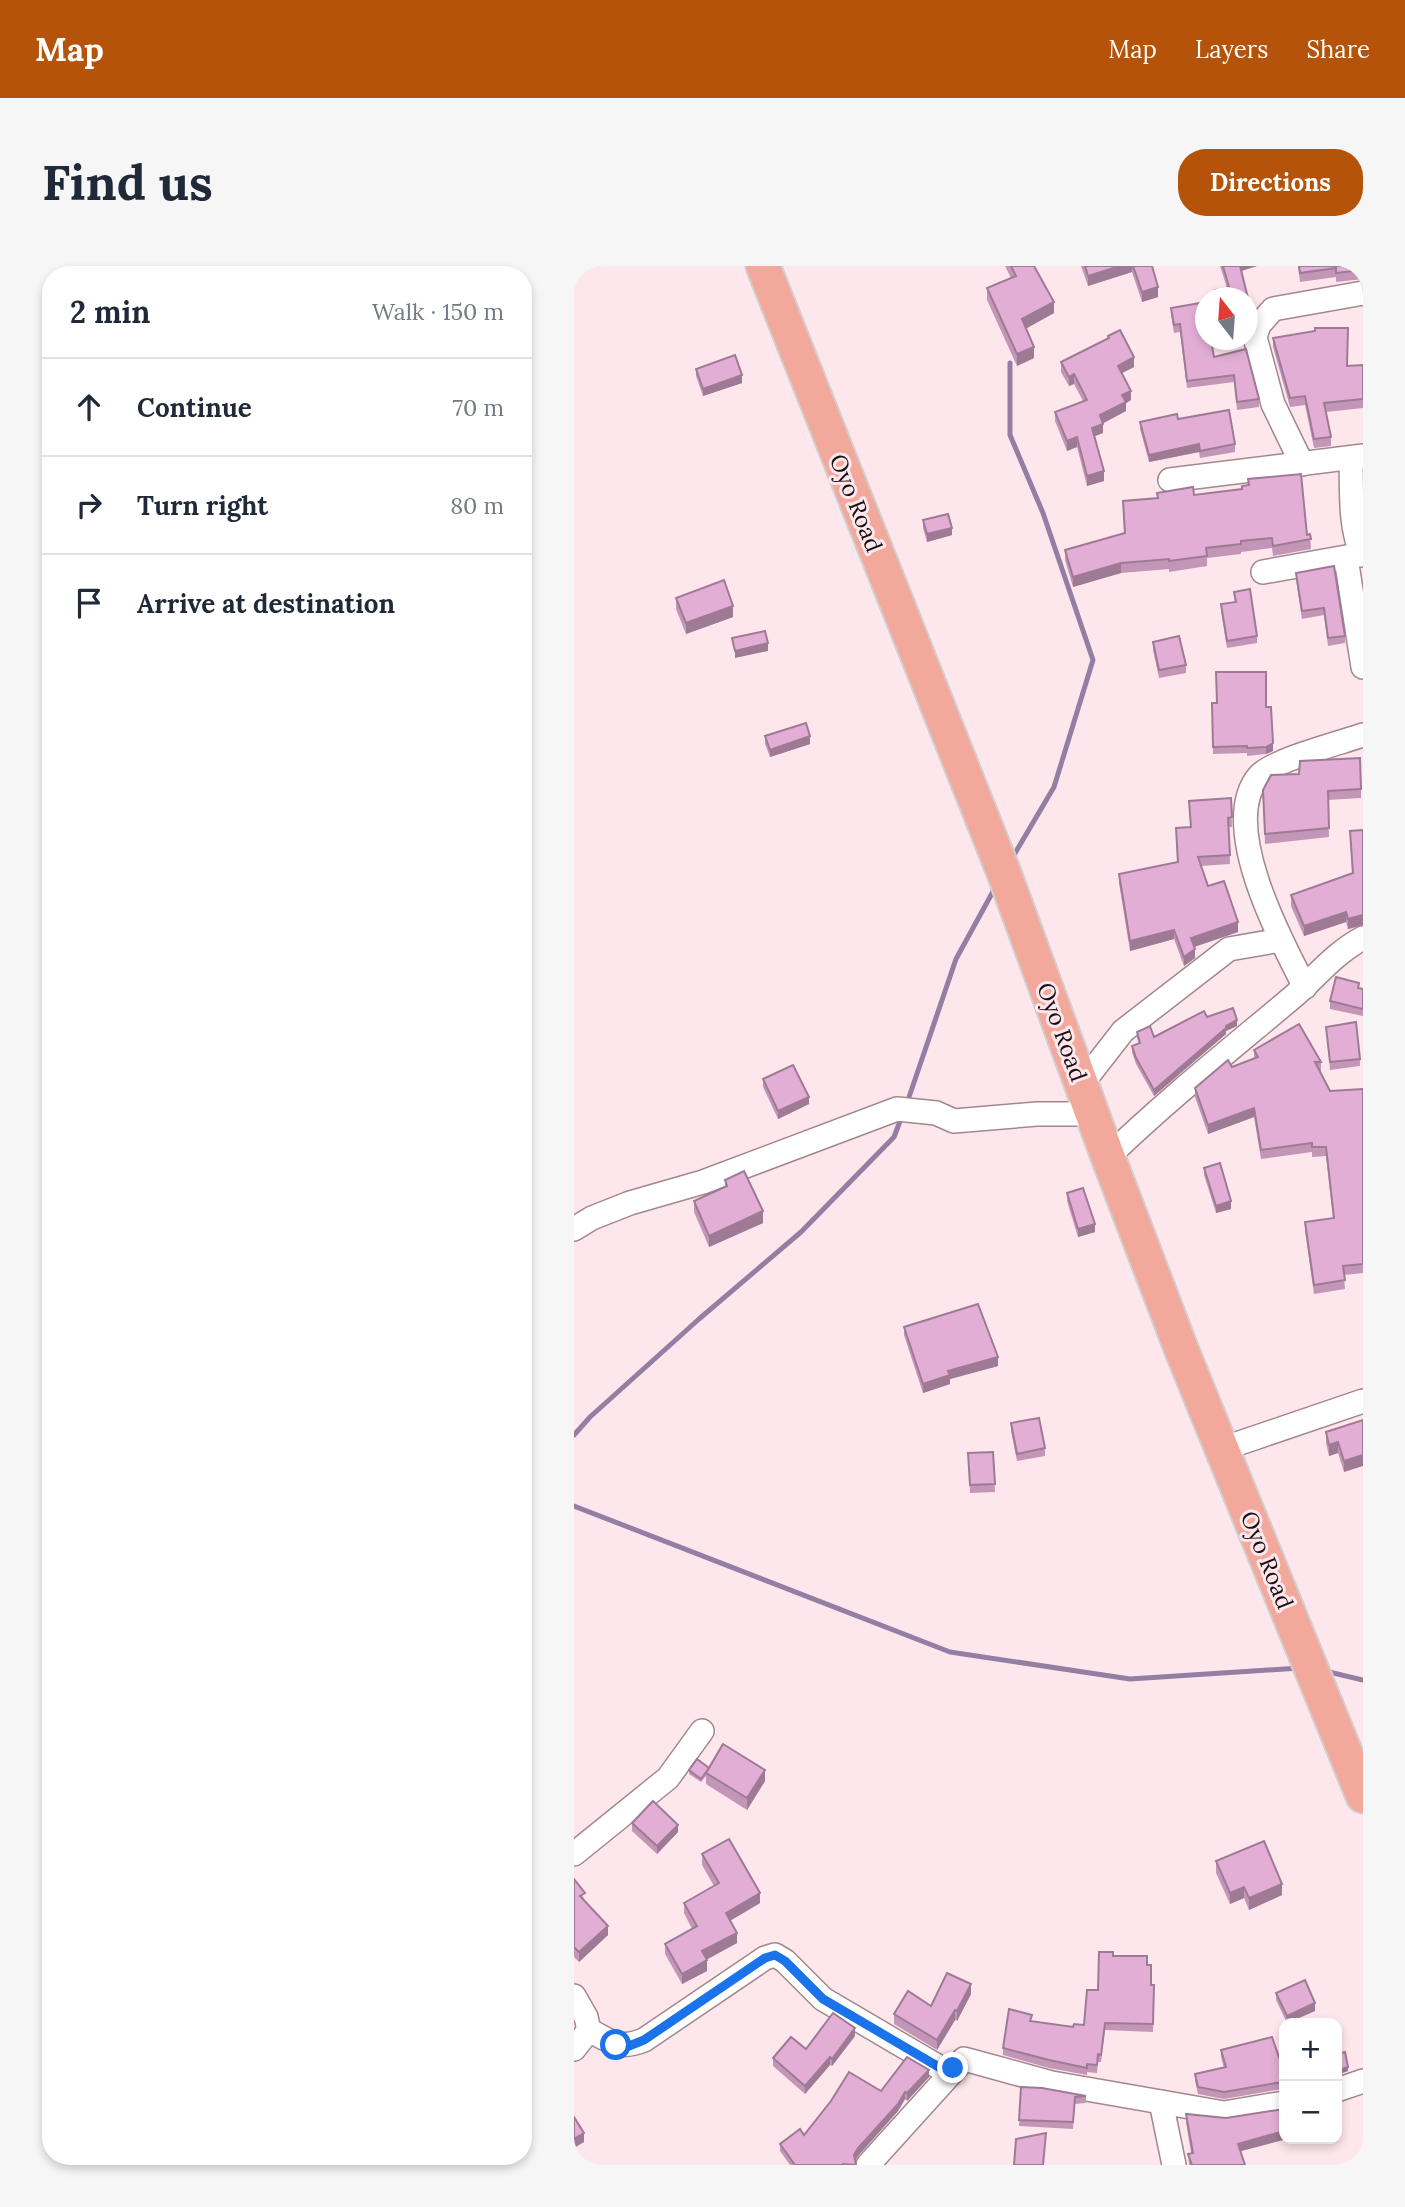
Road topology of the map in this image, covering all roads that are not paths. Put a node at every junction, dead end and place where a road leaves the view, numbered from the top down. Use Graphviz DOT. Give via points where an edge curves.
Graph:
graph roads {
  1 [pos="763,266"];
  2 [pos="1363,293"];
  3 [pos="1357,457"];
  4 [pos="1301,464"];
  5 [pos="1170,480"];
  6 [pos="1357,556"];
  7 [pos="1263,572"];
  8 [pos="1363,667"];
  9 [pos="1363,735"];
  10 [pos="1363,938"];
  11 [pos="1281,940"];
  12 [pos="1305,987"];
  13 [pos="1087,1100"];
  14 [pos="1108,1157"];
  15 [pos="574,1229"];
  16 [pos="1363,1401"];
  17 [pos="1223,1449"];
  18 [pos="702,1731"];
  19 [pos="1363,1796"];
  20 [pos="574,1854"];
  21 [pos="574,1996"];
  22 [pos="589,2030"];
  23 [pos="574,2049"];
  24 [pos="949,2073"];
  25 [pos="1363,2081"];
  26 [pos="1342,2088"];
  27 [pos="1161,2102"];
  28 [pos="1279,2104"];
  29 [pos="868,2165"];
  30 [pos="1174,2165"];
  1 -- 13 [label="highway, Oyo Road" via="1003,873"];
  2 -- 4 [label="street" via="1273,309 1259,325 1255,337 1273,404"];
  3 -- 4 [label="street"];
  3 -- 6 [label="street" via="1353,517"];
  4 -- 5 [label="street"];
  6 -- 7 [label="street"];
  6 -- 8 [label="street"];
  9 -- 11 [label="street" via="1278,762 1259,776 1248,797 1246,821 1258,887"];
  10 -- 12 [label="street" via="1346,946"];
  11 -- 12 [label="street"];
  11 -- 13 [label="street" via="1229,950 1123,1031"];
  12 -- 14 [label="street"];
  13 -- 14 [label="highway, Oyo Road"];
  13 -- 15 [label="street" via="1037,1114 954,1121 936,1113 897,1109 703,1182 629,1203"];
  14 -- 17 [label="highway, Oyo Road"];
  16 -- 17 [label="street"];
  17 -- 19 [label="highway, Oyo Road"];
  18 -- 20 [label="street" via="668,1778"];
  21 -- 22 [label="street"];
  22 -- 23 [label="street"];
  22 -- 24 [label="street" via="616,2045 644,2040 775,1955 823,1999"];
  24 -- 27 [label="street" via="964,2059 1052,2083"];
  24 -- 29 [label="street"];
  25 -- 26 [label="street"];
  27 -- 28 [label="street" via="1224,2113"];
  27 -- 30 [label="street"];
}
